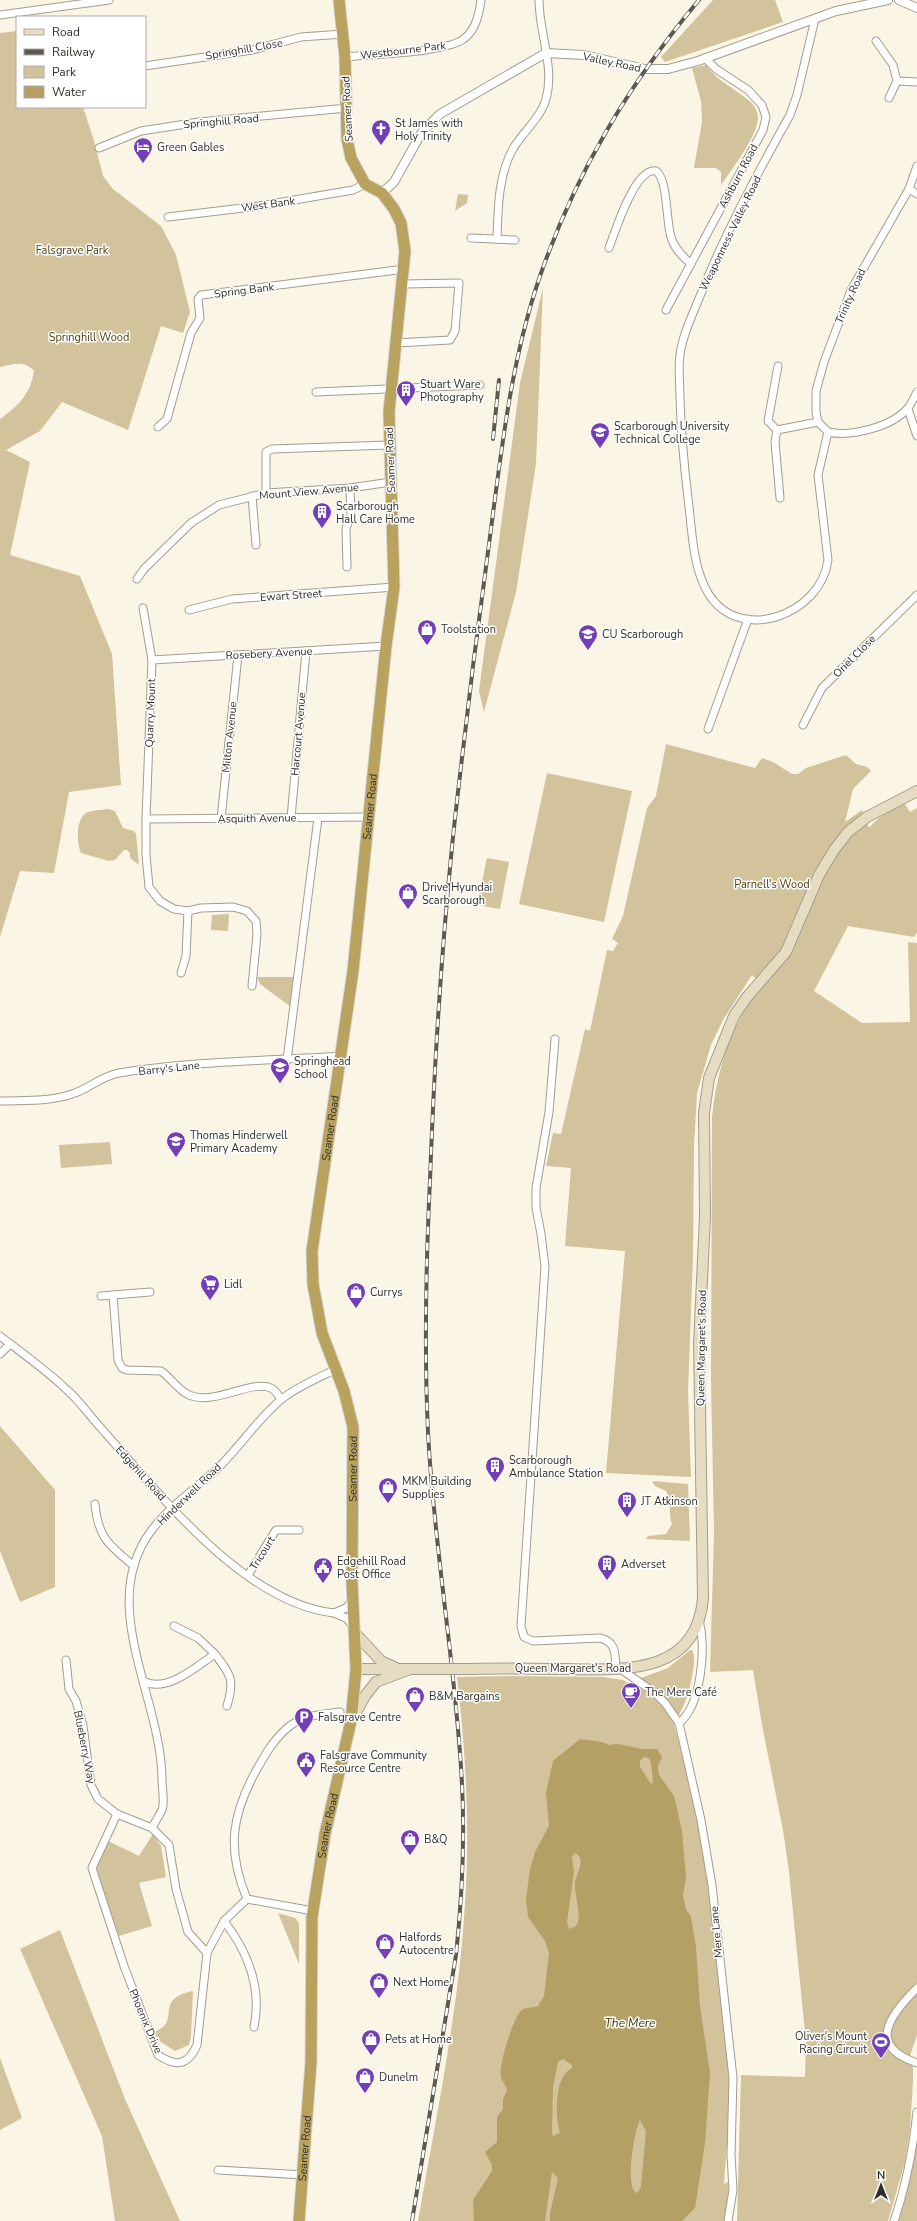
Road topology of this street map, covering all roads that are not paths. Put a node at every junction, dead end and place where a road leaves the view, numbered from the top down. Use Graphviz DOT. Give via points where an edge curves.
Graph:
graph roads {
  1 [pos="109,0"];
  2 [pos="339,0"];
  3 [pos="481,0"];
  4 [pos="539,0"];
  5 [pos="888,0"];
  6 [pos="899,0"];
  7 [pos="917,8"];
  8 [pos="0,15"];
  9 [pos="816,19"];
  10 [pos="342,34"];
  11 [pos="876,41"];
  12 [pos="546,53"];
  13 [pos="344,57"];
  14 [pos="705,58"];
  15 [pos="146,66"];
  16 [pos="897,81"];
  17 [pos="917,82"];
  18 [pos="889,98"];
  19 [pos="347,108"];
  20 [pos="99,148"];
  21 [pos="917,166"];
  22 [pos="365,184"];
  23 [pos="909,189"];
  24 [pos="382,193"];
  25 [pos="917,194"];
  26 [pos="168,217"];
  27 [pos="471,238"];
  28 [pos="497,239"];
  29 [pos="515,240"];
  30 [pos="609,248"];
  31 [pos="691,264"];
  32 [pos="404,269"];
  33 [pos="403,284"];
  34 [pos="666,310"];
  35 [pos="396,342"];
  36 [pos="778,366"];
  37 [pos="480,385"];
  38 [pos="391,390"];
  39 [pos="316,392"];
  40 [pos="917,392"];
  41 [pos="908,409"];
  42 [pos="818,422"];
  43 [pos="158,426"];
  44 [pos="777,430"];
  45 [pos="828,432"];
  46 [pos="917,436"];
  47 [pos="389,445"];
  48 [pos="391,482"];
  49 [pos="350,488"];
  50 [pos="266,493"];
  51 [pos="252,496"];
  52 [pos="780,498"];
  53 [pos="256,545"];
  54 [pos="348,567"];
  55 [pos="137,579"];
  56 [pos="394,587"];
  57 [pos="917,595"];
  58 [pos="143,608"];
  59 [pos="189,610"];
  60 [pos="748,619"];
  61 [pos="386,646"];
  62 [pos="306,651"];
  63 [pos="238,655"];
  64 [pos="152,660"];
  65 [pos="803,725"];
  66 [pos="708,729"];
  67 [pos="917,791"];
  68 [pos="369,817"];
  69 [pos="290,818"];
  70 [pos="318,818"];
  71 [pos="146,819"];
  72 [pos="221,819"];
  73 [pos="188,910"];
  74 [pos="181,973"];
  75 [pos="252,986"];
  76 [pos="554,1039"];
  77 [pos="342,1056"];
  78 [pos="287,1060"];
  79 [pos="0,1101"];
  80 [pos="150,1292"];
  81 [pos="114,1295"];
  82 [pos="101,1296"];
  83 [pos="0,1336"];
  84 [pos="10,1344"];
  85 [pos="0,1354"];
  86 [pos="336,1369"];
  87 [pos="281,1399"];
  88 [pos="95,1504"];
  89 [pos="172,1508"];
  90 [pos="299,1530"];
  91 [pos="134,1566"];
  92 [pos="248,1575"];
  93 [pos="353,1600"];
  94 [pos="334,1613"];
  95 [pos="699,1620"];
  96 [pos="174,1626"];
  97 [pos="354,1629"];
  98 [pos="215,1654"];
  99 [pos="66,1660"];
  100 [pos="356,1669"];
  101 [pos="398,1669"];
  102 [pos="410,1669"];
  103 [pos="619,1670"];
  104 [pos="145,1682"];
  105 [pos="227,1706"];
  106 [pos="340,1712"];
  107 [pos="351,1722"];
  108 [pos="679,1723"];
  109 [pos="117,1814"];
  110 [pos="152,1828"];
  111 [pos="247,1899"];
  112 [pos="313,1911"];
  113 [pos="224,1920"];
  114 [pos="208,1952"];
  115 [pos="917,1988"];
  116 [pos="254,2027"];
  117 [pos="917,2063"];
  118 [pos="917,2112"];
  119 [pos="218,2170"];
  120 [pos="303,2175"];
  121 [pos="299,2221"];
  122 [pos="728,2221"];
  123 [pos="894,2221"];
  1 -- 8 [label="street"];
  2 -- 10 [label="highway, Seamer Road"];
  3 -- 13 [label="street, Westbourne Park" via="478,19 471,31 458,42 441,48"];
  4 -- 12 [label="street"];
  5 -- 9 [label="street, Valley Road" via="836,11"];
  6 -- 7 [label="street"];
  9 -- 14 [label="street, Valley Road"];
  9 -- 60 [label="street, Weaponness Valley Road" via="790,115 711,268 680,355 685,473 701,580 715,603 731,614"];
  10 -- 13 [label="highway, Seamer Road"];
  10 -- 15 [label="street, Springhill Close" via="301,38 252,50"];
  11 -- 16 [label="street" via="893,65"];
  12 -- 14 [label="street, Valley Road" via="584,55 656,69 689,64"];
  12 -- 24 [label="street" via="440,114 422,132 394,182"];
  12 -- 28 [label="street" via="550,83 546,101 513,148 508,160 499,201"];
  13 -- 19 [label="highway, Seamer Road"];
  14 -- 31 [label="street, Ashburn Road" via="716,69 748,90 762,105 766,117 763,130"];
  16 -- 17 [label="street"];
  16 -- 18 [label="street"];
  19 -- 20 [label="street, Springhill Road" via="199,122 148,130"];
  19 -- 22 [label="highway, Seamer Road" via="347,139 351,158"];
  21 -- 23 [label="street, Trinity Road"];
  22 -- 24 [label="highway, Seamer Road"];
  22 -- 26 [label="street, West Bank" via="353,190 259,206"];
  23 -- 25 [label="street"];
  23 -- 42 [label="street, Trinity Road" via="866,261 838,320 816,391"];
  24 -- 32 [label="highway, Seamer Road" via="401,223 406,251"];
  27 -- 28 [label="street"];
  28 -- 29 [label="street"];
  30 -- 31 [label="street" via="634,190 647,173 652,171 658,173 661,178 671,238 678,252"];
  31 -- 34 [label="street, Ashburn Road"];
  32 -- 33 [label="highway, Seamer Road"];
  32 -- 43 [label="street, Spring Bank" via="201,295 198,299 200,318 190,333 167,419"];
  33 -- 35 [label="highway, Seamer Road"];
  33 -- 35 [label="street" via="459,283 455,331 450,340"];
  35 -- 38 [label="highway, Seamer Road"];
  36 -- 44 [label="street" via="768,421"];
  37 -- 38 [label="street"];
  38 -- 39 [label="street"];
  38 -- 47 [label="highway, Seamer Road"];
  40 -- 41 [label="street"];
  41 -- 45 [label="street" via="889,422 858,433 841,435"];
  41 -- 46 [label="street"];
  42 -- 44 [label="street"];
  42 -- 45 [label="street"];
  44 -- 52 [label="street" via="775,442"];
  45 -- 60 [label="street, Weaponness Valley Road" via="818,475 828,560 826,574 812,597 799,608 772,619"];
  47 -- 48 [label="highway, Seamer Road"];
  47 -- 50 [label="street" via="266,452"];
  48 -- 49 [label="street, Mount View Avenue"];
  48 -- 56 [label="highway, Seamer Road"];
  49 -- 50 [label="street, Mount View Avenue"];
  49 -- 54 [label="street" via="351,516 346,528"];
  50 -- 51 [label="street, Mount View Avenue"];
  51 -- 53 [label="street"];
  51 -- 55 [label="street, Mount View Avenue" via="219,505 191,523"];
  56 -- 59 [label="street, Ewart Street" via="232,600"];
  56 -- 61 [label="highway, Seamer Road"];
  57 -- 65 [label="street, Oriel Close" via="822,688"];
  58 -- 64 [label="street, Quarry Mount"];
  60 -- 66 [label="street"];
  61 -- 62 [label="street, Rosebery Avenue"];
  61 -- 68 [label="highway, Seamer Road"];
  62 -- 63 [label="street, Rosebery Avenue"];
  62 -- 69 [label="street, Harcourt Avenue"];
  63 -- 64 [label="street, Rosebery Avenue"];
  63 -- 72 [label="street, Milton Avenue"];
  64 -- 71 [label="street, Quarry Mount"];
  67 -- 95 [label="main road, Queen Margaret's Road" via="867,817 848,832 834,850 819,875 786,952 734,1016 708,1078 704,1113 705,1217 699,1344 704,1598"];
  68 -- 70 [label="street, Asquith Avenue"];
  68 -- 77 [label="highway, Seamer Road"];
  69 -- 70 [label="street, Asquith Avenue"];
  69 -- 72 [label="street, Asquith Avenue"];
  70 -- 78 [label="street"];
  71 -- 72 [label="street, Asquith Avenue"];
  71 -- 73 [label="street, Quarry Mount" via="149,887 160,901 174,909"];
  73 -- 74 [label="street" via="186,956"];
  73 -- 75 [label="street, Quarry Mount" via="233,906 247,910 256,921 257,934"];
  76 -- 103 [label="street" via="549,1112 536,1188 536,1208 545,1266 521,1626 524,1637 533,1642 600,1638 608,1640 613,1644"];
  77 -- 78 [label="street, Barry's Lane"];
  77 -- 86 [label="highway, Seamer Road" via="312,1251 317,1308 322,1332"];
  78 -- 79 [label="street, Barry's Lane" via="180,1066 120,1073 108,1076 67,1096"];
  80 -- 81 [label="street"];
  81 -- 82 [label="street"];
  81 -- 87 [label="street" via="118,1360 122,1368 161,1371 181,1390 198,1397 264,1386 273,1389"];
  83 -- 84 [label="street, Edgehill Road"];
  84 -- 85 [label="street"];
  84 -- 89 [label="street, Edgehill Road" via="67,1389"];
  86 -- 87 [label="street, Hinderwell Road"];
  86 -- 93 [label="highway, Seamer Road" via="350,1413 354,1437"];
  87 -- 89 [label="street, Hinderwell Road" via="217,1468"];
  88 -- 91 [label="street" via="97,1524 103,1535 110,1546"];
  89 -- 91 [label="street, Hinderwell Road" via="151,1531"];
  89 -- 92 [label="street, Edgehill Road" via="224,1558"];
  90 -- 92 [label="street, Tricourt" via="276,1530"];
  91 -- 104 [label="street, Hinderwell Road" via="129,1598 130,1626"];
  92 -- 94 [label="street, Edgehill Road" via="282,1598 316,1611"];
  93 -- 94 [label="street" via="346,1608"];
  93 -- 97 [label="highway, Seamer Road"];
  94 -- 97 [label="street, Edgehill Road" via="346,1618"];
  95 -- 103 [label="main road, Queen Margaret's Road" via="692,1635 667,1659 648,1666"];
  95 -- 108 [label="street" via="703,1633 696,1693 686,1717"];
  96 -- 98 [label="street" via="187,1630"];
  97 -- 100 [label="highway, Seamer Road"];
  97 -- 101 [label="main road" via="381,1660"];
  98 -- 104 [label="street" via="184,1675 168,1682 153,1686"];
  98 -- 105 [label="street" via="232,1680 232,1692"];
  99 -- 109 [label="street, Blueberry Way" via="69,1689 76,1701 83,1726 91,1785 98,1799"];
  100 -- 101 [label="main road, Queen Margaret's Road"];
  100 -- 107 [label="highway, Seamer Road"];
  101 -- 102 [label="main road, Queen Margaret's Road"];
  102 -- 103 [label="main road, Queen Margaret's Road, bridge"];
  102 -- 107 [label="main road" via="376,1682"];
  103 -- 108 [label="street, Mere Lane" via="655,1693"];
  104 -- 110 [label="street, Hinderwell Road" via="157,1729 162,1767 162,1808"];
  106 -- 111 [label="street" via="318,1714 291,1725 275,1740 244,1794 237,1815 233,1846 234,1859"];
  107 -- 112 [label="highway, Seamer Road" via="327,1827"];
  108 -- 122 [label="street, Mere Lane" via="701,1820 712,1885 733,2078 733,2190"];
  109 -- 110 [label="street, Blueberry Way"];
  109 -- 114 [label="street, Phoenix Drive" via="92,1868 124,1966 158,2055 169,2062 181,2063 192,2056 197,2045"];
  110 -- 114 [label="street, Blueberry Way" via="169,1845 176,1889 188,1932"];
  111 -- 112 [label="street"];
  111 -- 113 [label="street, Phoenix Drive"];
  112 -- 120 [label="highway, Seamer Road" via="310,1973 311,2062"];
  113 -- 114 [label="street, Phoenix Drive"];
  113 -- 116 [label="street" via="239,1940 249,1963 258,2007"];
  115 -- 117 [label="street" via="891,2018 886,2035 888,2044 895,2053"];
  118 -- 123 [label="street" via="908,2168"];
  119 -- 120 [label="street"];
  120 -- 121 [label="highway, Seamer Road"];
}
